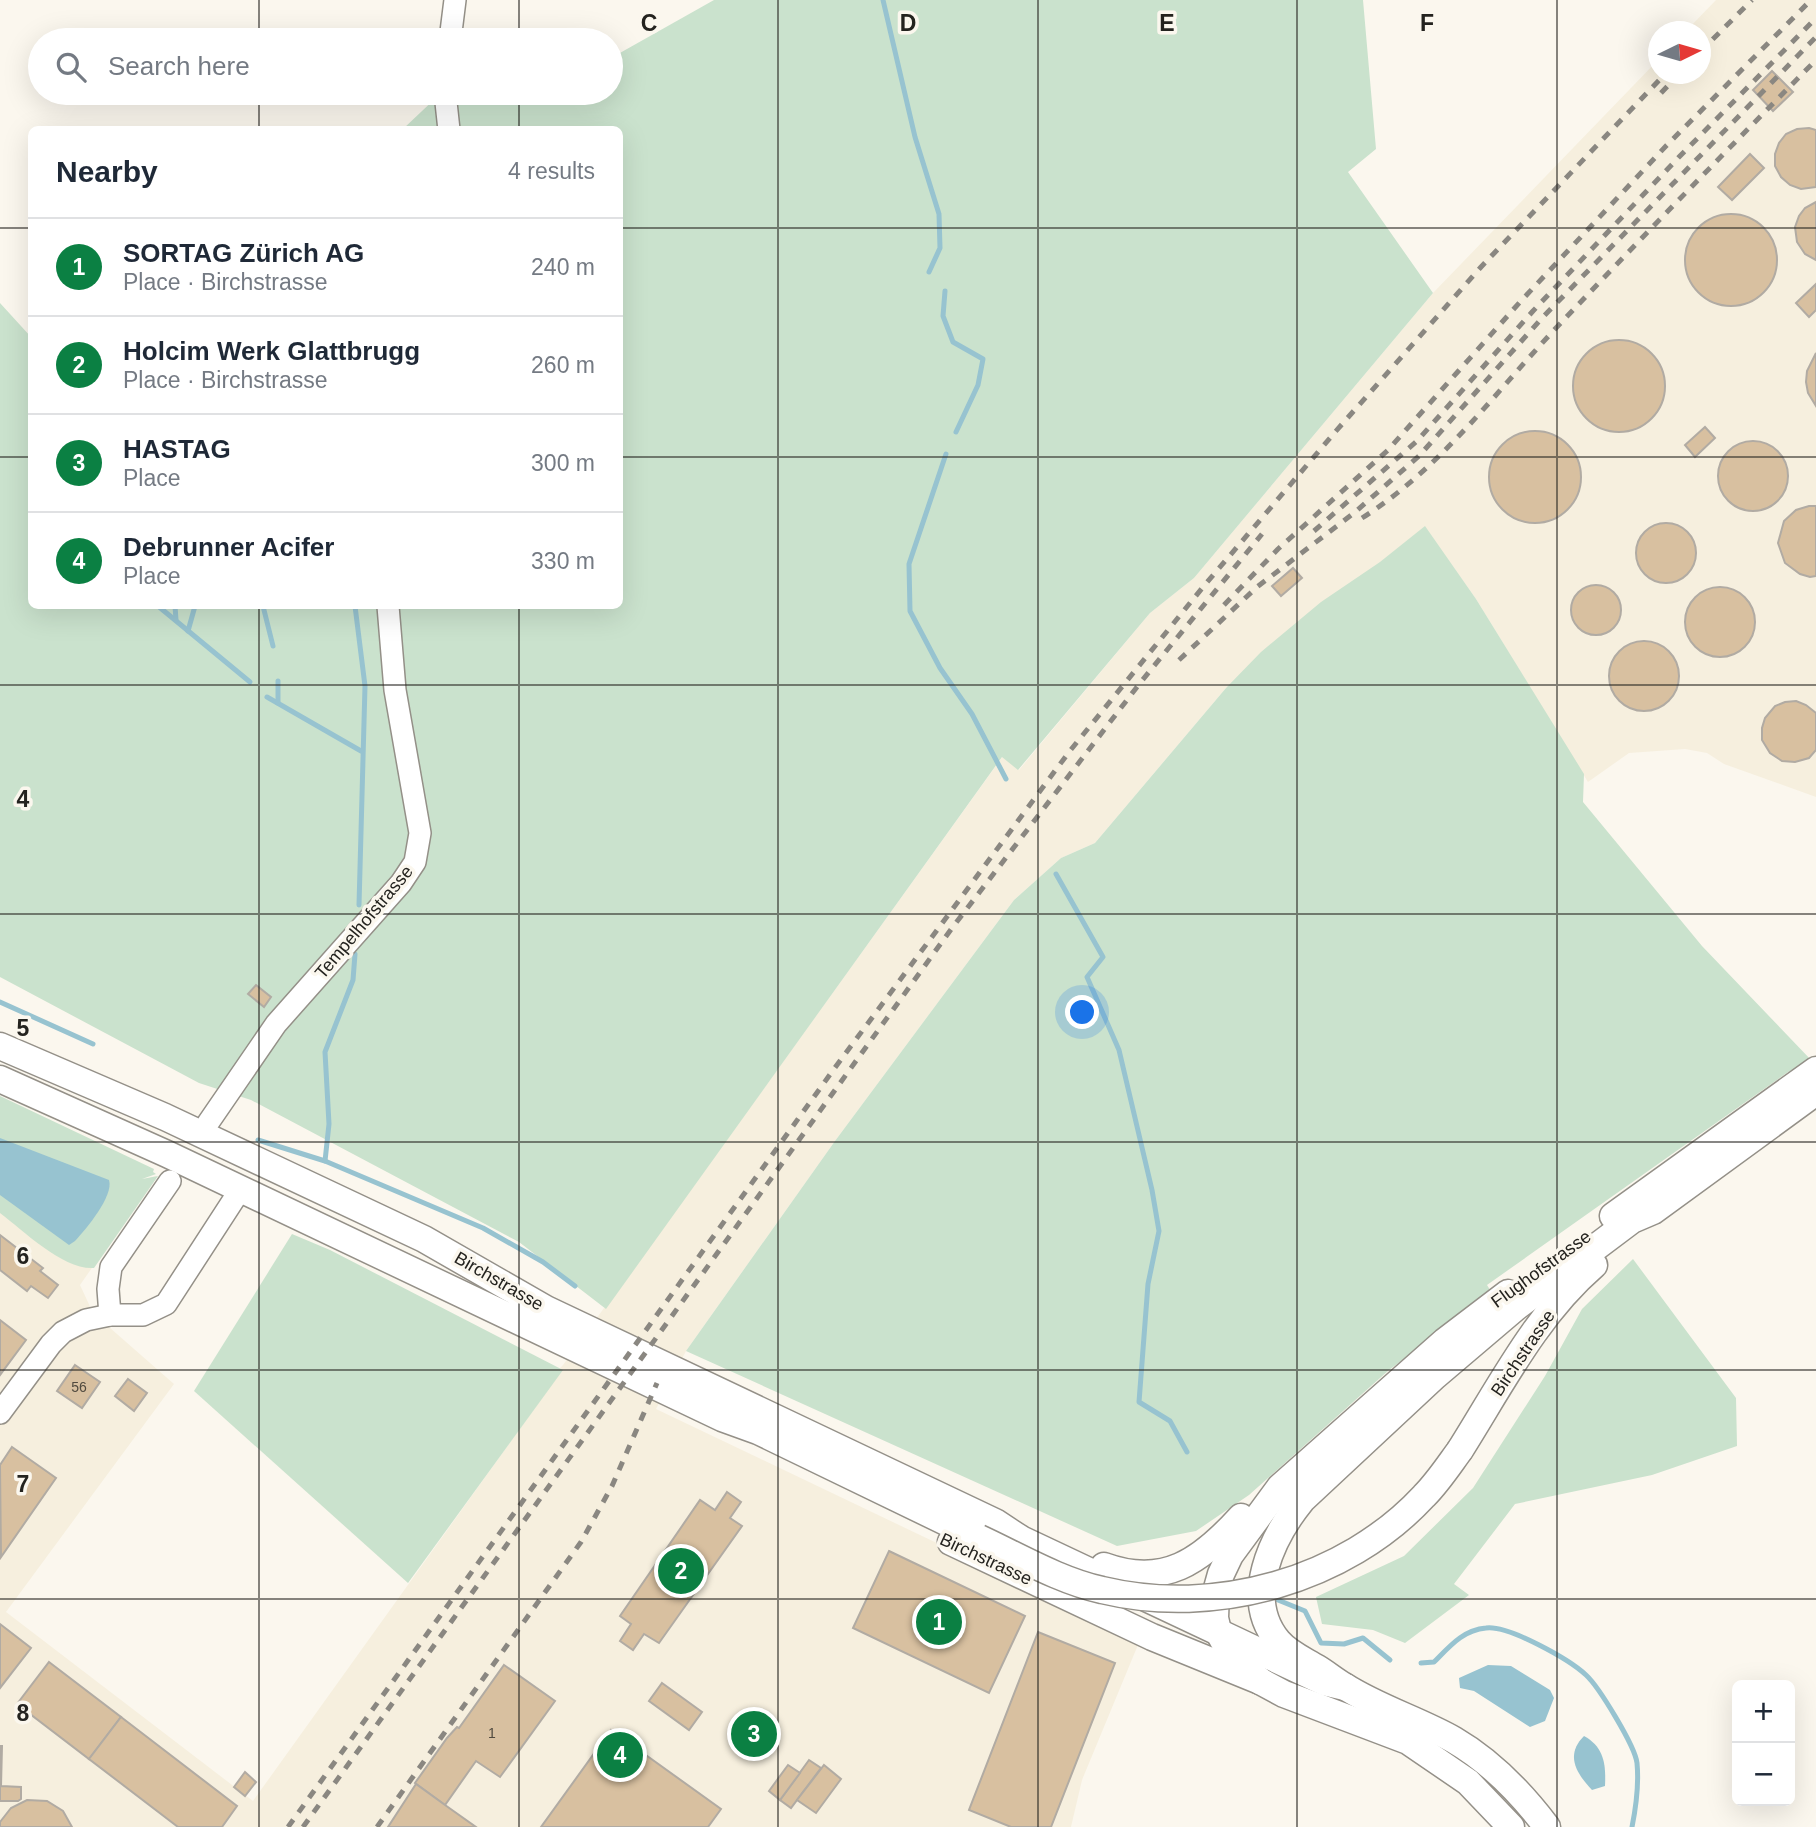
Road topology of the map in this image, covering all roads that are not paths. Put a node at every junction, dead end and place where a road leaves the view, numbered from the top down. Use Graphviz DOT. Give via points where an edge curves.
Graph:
graph roads {
  1 [pos="455,0"];
  2 [pos="452,28"];
  3 [pos="446,105"];
  4 [pos="449,126"];
  5 [pos="388,609"];
  6 [pos="0,1046"];
  7 [pos="1816,1070"];
  8 [pos="0,1079"];
  9 [pos="1816,1092"];
  10 [pos="208,1123"];
  11 [pos="255,1160"];
  12 [pos="170,1181"];
  13 [pos="240,1189"];
  14 [pos="1653,1211"];
  15 [pos="110,1315"];
  16 [pos="0,1413"];
  17 [pos="722,1418"];
  18 [pos="1280,1487"];
  19 [pos="987,1530"];
  20 [pos="1217,1631"];
  21 [pos="1260,1681"];
  22 [pos="1345,1687"];
  23 [pos="1511,1827"];
  24 [pos="1547,1827"];
  1 -- 2 [label="street"];
  3 -- 4 [label="street"];
  5 -- 10 [label="street, Tempelhofstrasse" via="396,690 421,834 415,862 276,1024"];
  6 -- 11 [label="main road, Birchstrasse"];
  7 -- 18 [label="main road, Flughofstrasse" via="1445,1341"];
  8 -- 13 [label="main road, Birchstrasse"];
  9 -- 14 [label="main road, Birchstrasse"];
  11 -- 13 [label="main road"];
  11 -- 19 [label="main road, Birchstrasse" via="424,1239 546,1308"];
  12 -- 15 [label="street" via="111,1267"];
  13 -- 15 [label="street" via="166,1304 143,1315"];
  13 -- 17 [label="main road, Birchstrasse"];
  14 -- 19 [label="main road, Birchstrasse, bridge" via="1576,1281 1531,1336 1460,1450 1424,1496 1397,1521 1315,1571 1240,1594 1143,1597 1101,1590 1047,1569"];
  14 -- 22 [label="main road, Birchstrasse" via="1632,1220 1515,1307 1435,1376 1288,1517 1264,1569 1263,1611 1279,1642"];
  15 -- 16 [label="street" via="63,1332"];
  17 -- 19 [label="main road, Birchstrasse"];
  17 -- 21 [label="main road, Birchstrasse" via="838,1488 1152,1637"];
  18 -- 19 [label="main road, Birchstrasse" via="1261,1494 1203,1555 1158,1574 1108,1568 1026,1532"];
  18 -- 20 [label="main road" via="1221,1574 1215,1605"];
  19 -- 20 [label="main road, Birchstrasse" via="1021,1539"];
  20 -- 21 [label="main road, Birchstrasse" via="1230,1653"];
  20 -- 22 [label="main road, Birchstrasse" via="1324,1682"];
  21 -- 23 [label="main road, Birchstrasse" via="1408,1741 1468,1782"];
  22 -- 24 [label="main road, Birchstrasse" via="1456,1741 1507,1782"];
}
